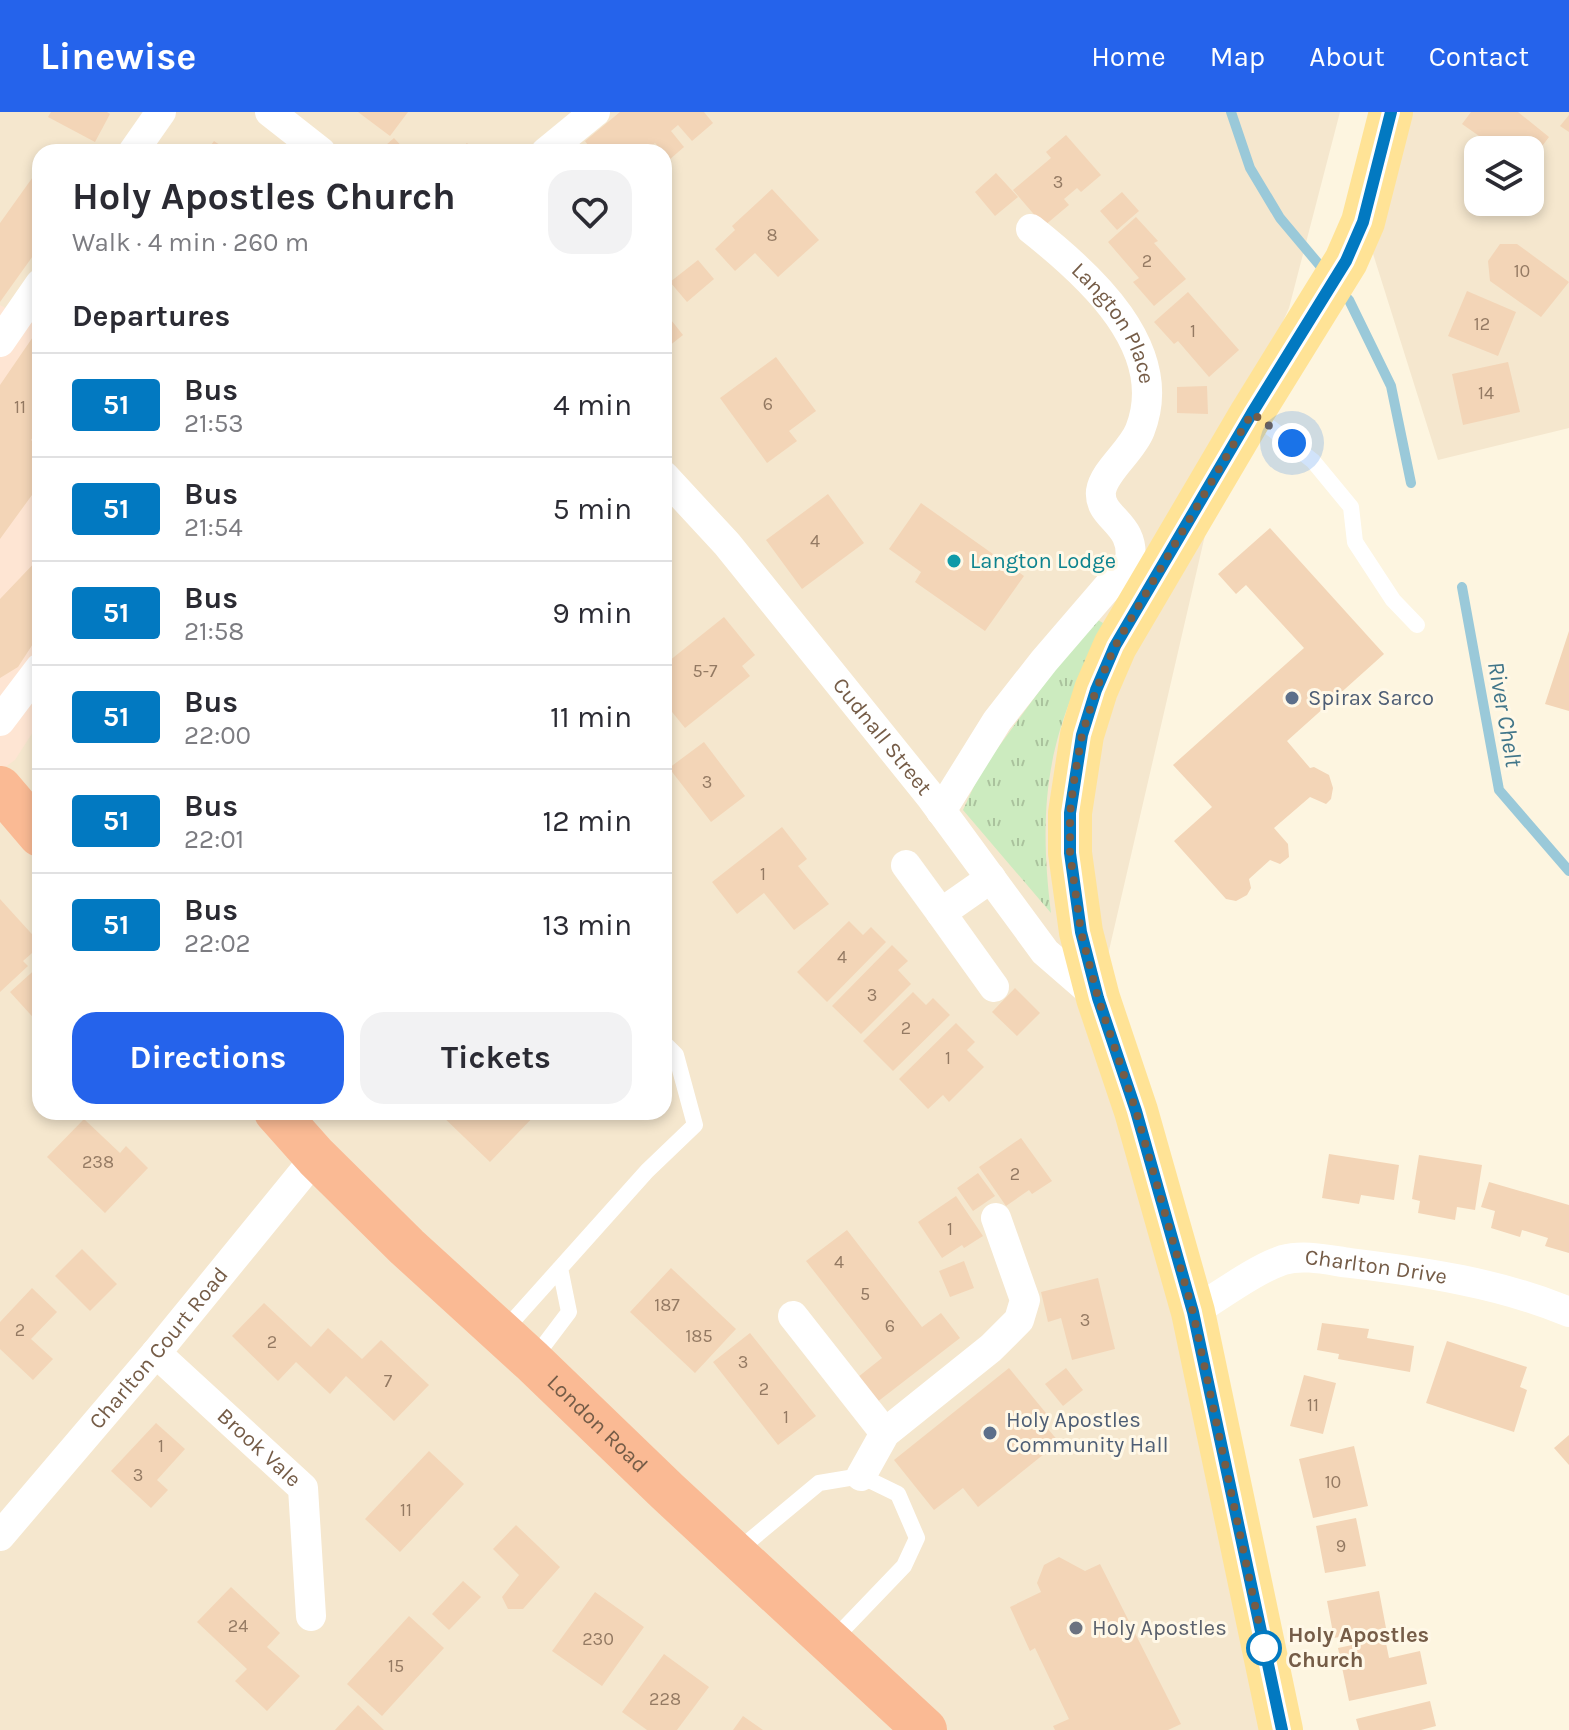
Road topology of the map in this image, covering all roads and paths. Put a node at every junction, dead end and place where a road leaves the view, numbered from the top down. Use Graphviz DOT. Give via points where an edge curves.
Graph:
graph roads {
  1 [pos="161,112"];
  2 [pos="270,112"];
  3 [pos="595,112"];
  4 [pos="1391,112"];
  5 [pos="139,144"];
  6 [pos="311,144"];
  7 [pos="556,144"];
  8 [pos="1031,229"];
  9 [pos="32,296"];
  10 [pos="0,342"];
  11 [pos="1252,413"];
  12 [pos="672,485"];
  13 [pos="1144,566"];
  14 [pos="1417,625"];
  15 [pos="32,679"];
  16 [pos="0,721"];
  17 [pos="0,788"];
  18 [pos="941,811"];
  19 [pos="32,826"];
  20 [pos="906,865"];
  21 [pos="991,878"];
  22 [pos="941,913"];
  23 [pos="994,987"];
  24 [pos="1098,998"];
  25 [pos="672,1051"];
  26 [pos="283,1120"];
  27 [pos="316,1157"];
  28 [pos="996,1218"];
  29 [pos="560,1268"];
  30 [pos="1193,1312"];
  31 [pos="1569,1312"];
  32 [pos="793,1316"];
  33 [pos="517,1347"];
  34 [pos="156,1353"];
  35 [pos="885,1433"];
  36 [pos="861,1476"];
  37 [pos="0,1536"];
  38 [pos="735,1553"];
  39 [pos="311,1616"];
  40 [pos="832,1641"];
  41 [pos="925,1730"];
  42 [pos="1281,1730"];
  1 -- 5 [label="street"];
  2 -- 6 [label="street"];
  3 -- 7 [label="street"];
  4 -- 11 [label="main road" via="1363,222 1346,261"];
  8 -- 13 [label="street, Langton Place" via="1090,282 1124,324 1142,357 1148,395 1140,430 1101,489 1105,509 1123,527"];
  9 -- 10 [label="street"];
  11 -- 13 [label="main road"];
  11 -- 14 [label="lane" via="1313,461 1351,507 1355,542 1393,600"];
  12 -- 18 [label="street, Cudnall Street" via="727,544"];
  13 -- 18 [label="street" via="1044,661 997,721"];
  13 -- 24 [label="main road" via="1096,690 1075,774 1070,826 1074,893"];
  15 -- 16 [label="street"];
  17 -- 19 [label="highway"];
  18 -- 21 [label="street, Cudnall Street"];
  20 -- 22 [label="street"];
  21 -- 22 [label="street"];
  21 -- 24 [label="street, Cudnall Street" via="1045,952"];
  22 -- 23 [label="street"];
  24 -- 30 [label="main road"];
  25 -- 29 [label="lane" via="695,1125"];
  26 -- 27 [label="highway, London Road"];
  27 -- 33 [label="highway, London Road"];
  27 -- 34 [label="street, Charlton Court Road"];
  28 -- 35 [label="street" via="1025,1300 1019,1320"];
  29 -- 33 [label="lane"];
  29 -- 33 [label="lane" via="569,1312"];
  30 -- 31 [label="street, Charlton Drive" via="1281,1261 1305,1257 1501,1288"];
  30 -- 42 [label="main road"];
  32 -- 35 [label="street"];
  33 -- 38 [label="highway, London Road"];
  34 -- 37 [label="street, Charlton Court Road"];
  34 -- 39 [label="street, Brook Vale" via="303,1488"];
  35 -- 36 [label="street"];
  36 -- 38 [label="lane" via="819,1483"];
  36 -- 40 [label="lane" via="898,1494 917,1538 904,1566"];
  38 -- 40 [label="highway, London Road"];
  40 -- 41 [label="highway, London Road"];
}
